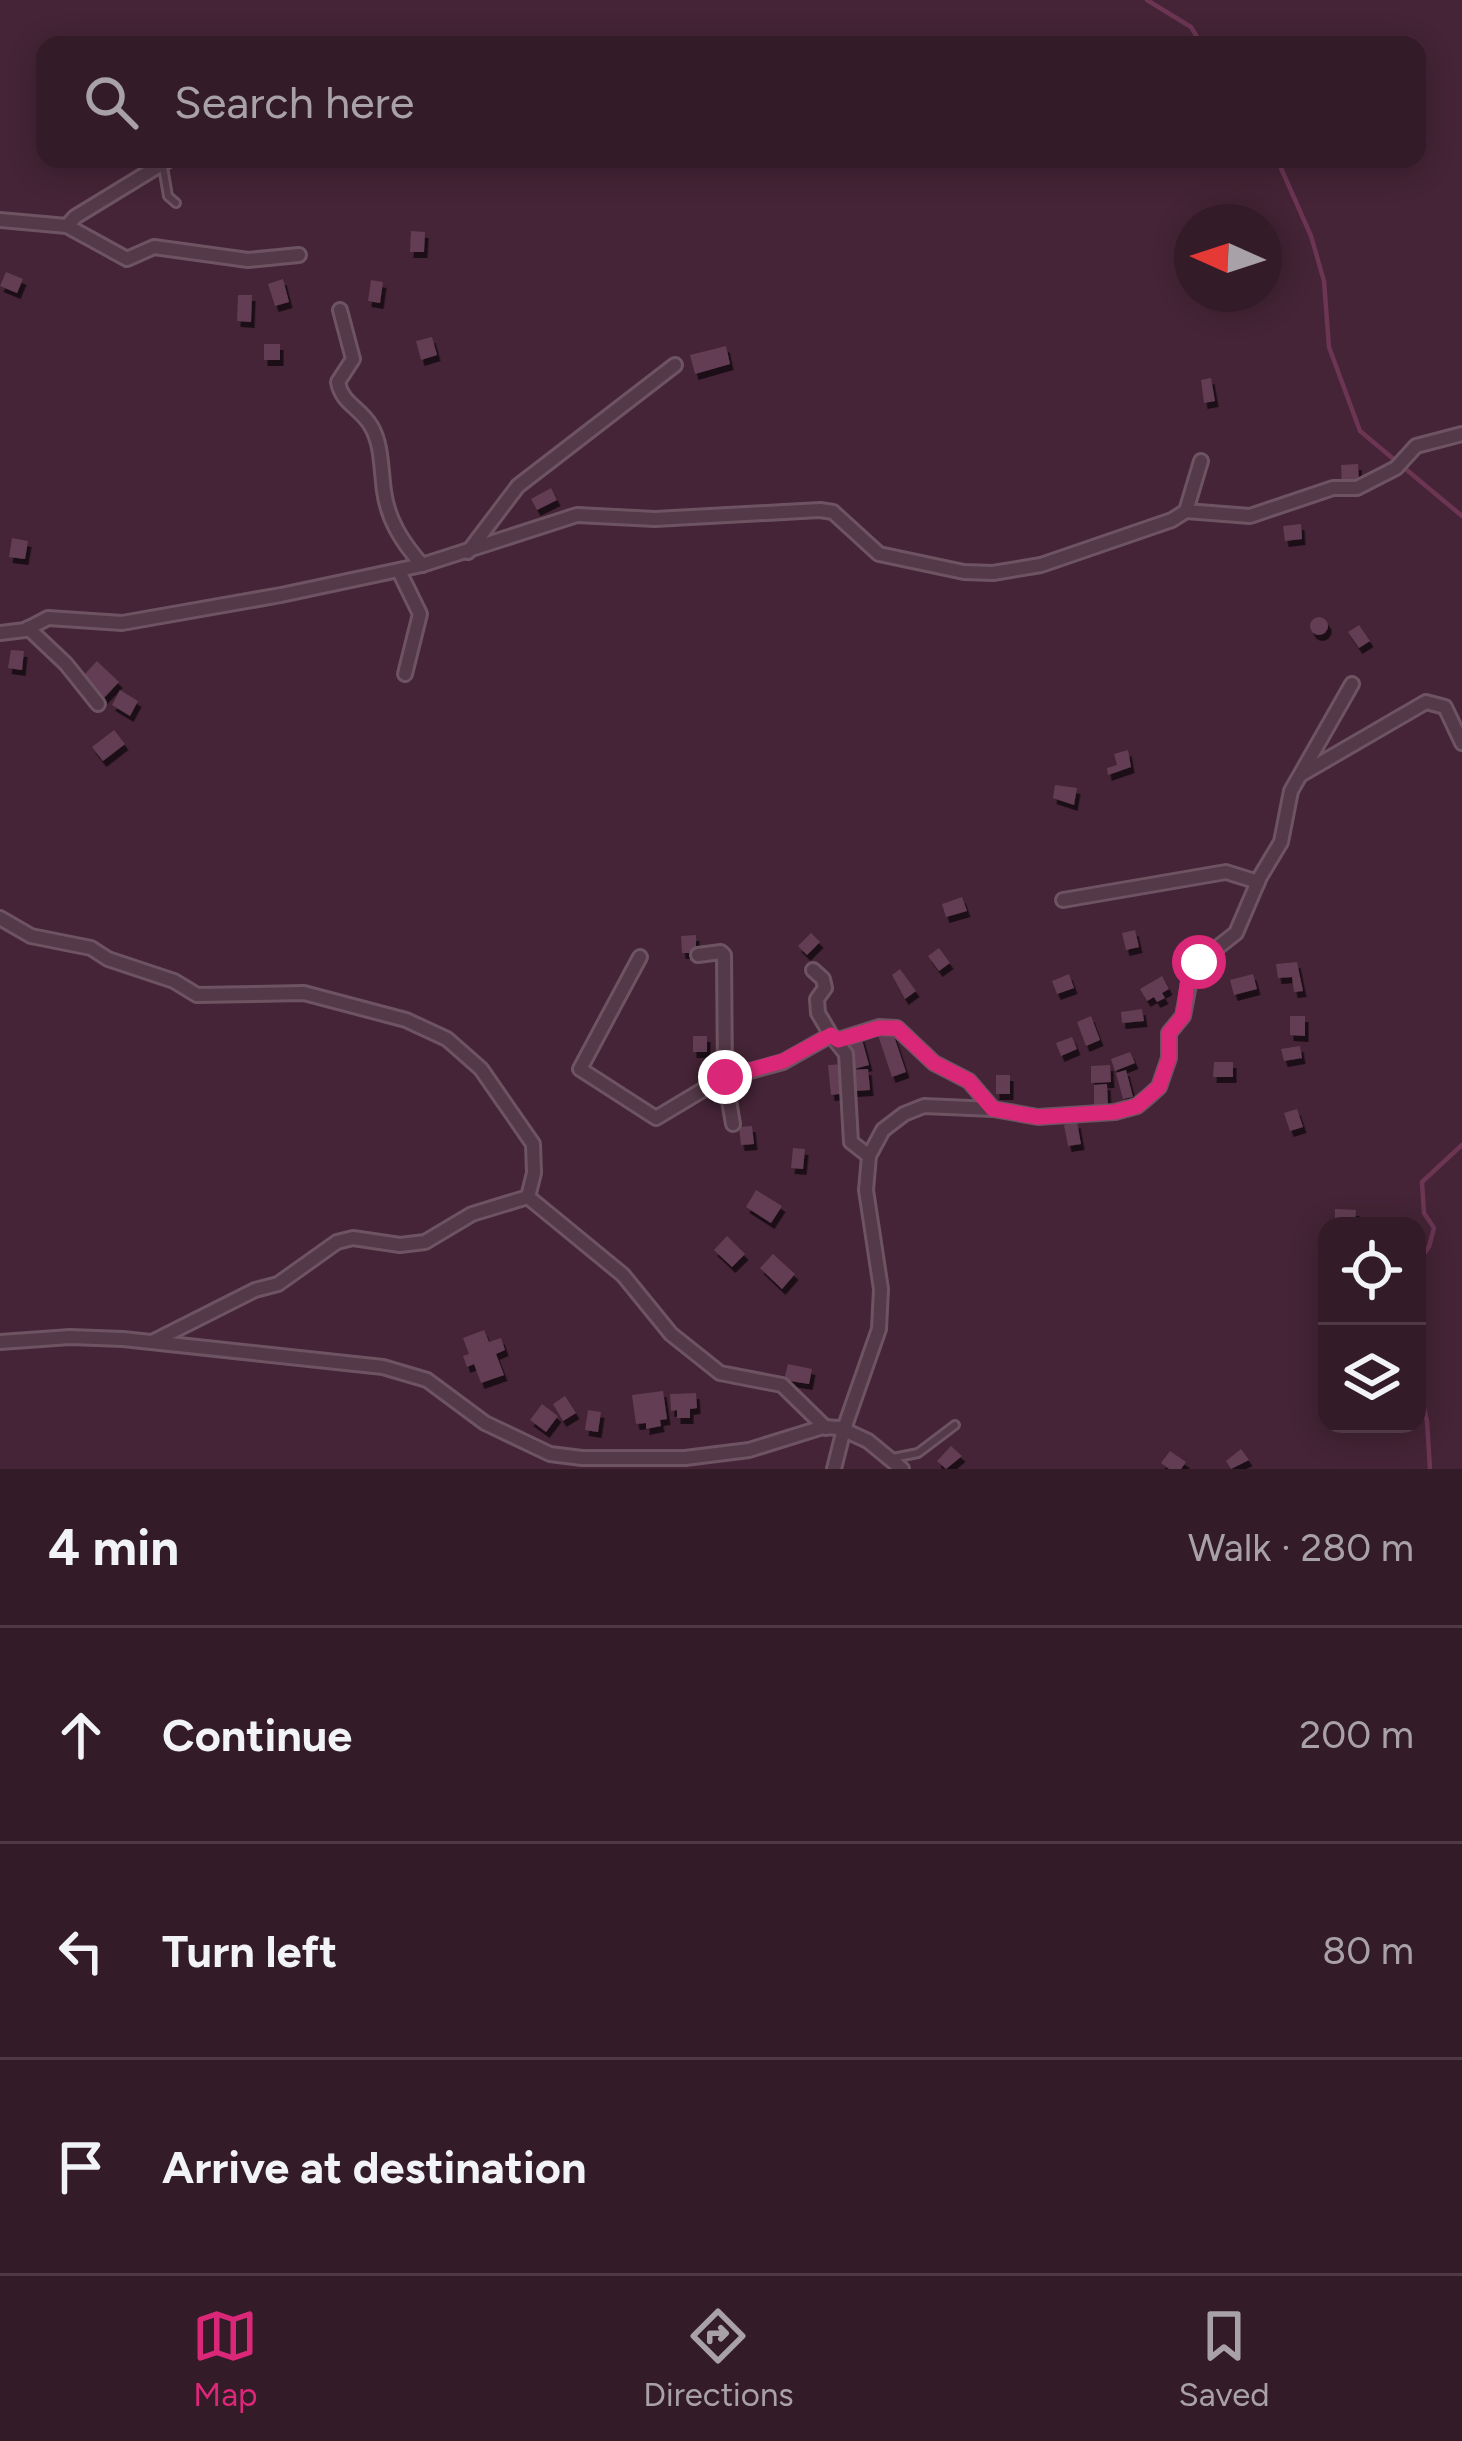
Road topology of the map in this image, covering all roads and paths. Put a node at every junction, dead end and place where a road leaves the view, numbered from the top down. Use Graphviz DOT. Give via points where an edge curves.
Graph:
graph roads {
  1 [pos="151,168"];
  2 [pos="160,168"];
  3 [pos="176,203"];
  4 [pos="0,220"];
  5 [pos="67,226"];
  6 [pos="299,255"];
  7 [pos="340,310"];
  8 [pos="675,365"];
  9 [pos="1462,434"];
  10 [pos="1201,461"];
  11 [pos="1186,511"];
  12 [pos="467,553"];
  13 [pos="422,565"];
  14 [pos="399,571"];
  15 [pos="28,628"];
  16 [pos="0,633"];
  17 [pos="405,674"];
  18 [pos="1352,684"];
  19 [pos="98,704"];
  20 [pos="1462,742"];
  21 [pos="1301,774"];
  22 [pos="1258,882"];
  23 [pos="1063,900"];
  24 [pos="0,918"];
  25 [pos="698,955"];
  26 [pos="640,957"];
  27 [pos="813,970"];
  28 [pos="834,1037"];
  29 [pos="725,1077"];
  30 [pos="993,1109"];
  31 [pos="734,1124"];
  32 [pos="869,1156"];
  33 [pos="528,1197"];
  34 [pos="0,1342"];
  35 [pos="152,1342"];
  36 [pos="955,1426"];
  37 [pos="826,1428"];
  38 [pos="844,1429"];
  39 [pos="889,1458"];
  40 [pos="834,1469"];
  41 [pos="902,1469"];
  1 -- 5 [label="street"];
  2 -- 3 [label="lane"];
  4 -- 5 [label="street"];
  5 -- 6 [label="street" via="127,259 154,247 248,260"];
  7 -- 13 [label="street" via="353,359 338,382 341,398 372,427 399,539"];
  8 -- 12 [label="street" via="518,486"];
  9 -- 11 [label="street" via="1416,446 1396,468 1357,488 1333,488 1250,516"];
  10 -- 11 [label="street"];
  11 -- 12 [label="street" via="1153,530 993,573 879,554 833,512 820,510 577,515"];
  12 -- 13 [label="street"];
  13 -- 14 [label="street"];
  14 -- 15 [label="street" via="134,622 57,617"];
  14 -- 17 [label="street" via="420,614"];
  15 -- 16 [label="street"];
  15 -- 19 [label="street"];
  18 -- 21 [label="street"];
  20 -- 21 [label="street" via="1445,707 1426,702"];
  21 -- 22 [label="street" via="1281,842"];
  22 -- 23 [label="street" via="1226,872"];
  22 -- 30 [label="street" via="1236,932 1190,974 1183,1016 1169,1033 1169,1058 1149,1096 1115,1112 1038,1117"];
  24 -- 33 [label="street" via="197,995 304,993 447,1039 481,1069 533,1144"];
  25 -- 29 [label="street" via="724,955"];
  26 -- 29 [label="street" via="580,1069 656,1118"];
  27 -- 28 [label="street" via="825,988 818,1013"];
  28 -- 29 [label="street"];
  28 -- 30 [label="street" via="897,1028"];
  28 -- 32 [label="street" via="846,1054 850,1142"];
  29 -- 31 [label="street"];
  30 -- 32 [label="street" via="924,1106 883,1130"];
  32 -- 38 [label="street" via="867,1214 881,1310"];
  33 -- 35 [label="street" via="472,1214 424,1242 337,1242 278,1284"];
  33 -- 37 [label="street" via="623,1275 671,1334 720,1373 782,1385"];
  34 -- 35 [label="street"];
  35 -- 37 [label="street" via="413,1374 485,1423 550,1454 716,1455"];
  36 -- 39 [label="lane" via="918,1454"];
  37 -- 38 [label="street"];
  38 -- 39 [label="street"];
  38 -- 40 [label="street"];
  39 -- 41 [label="street"];
}
